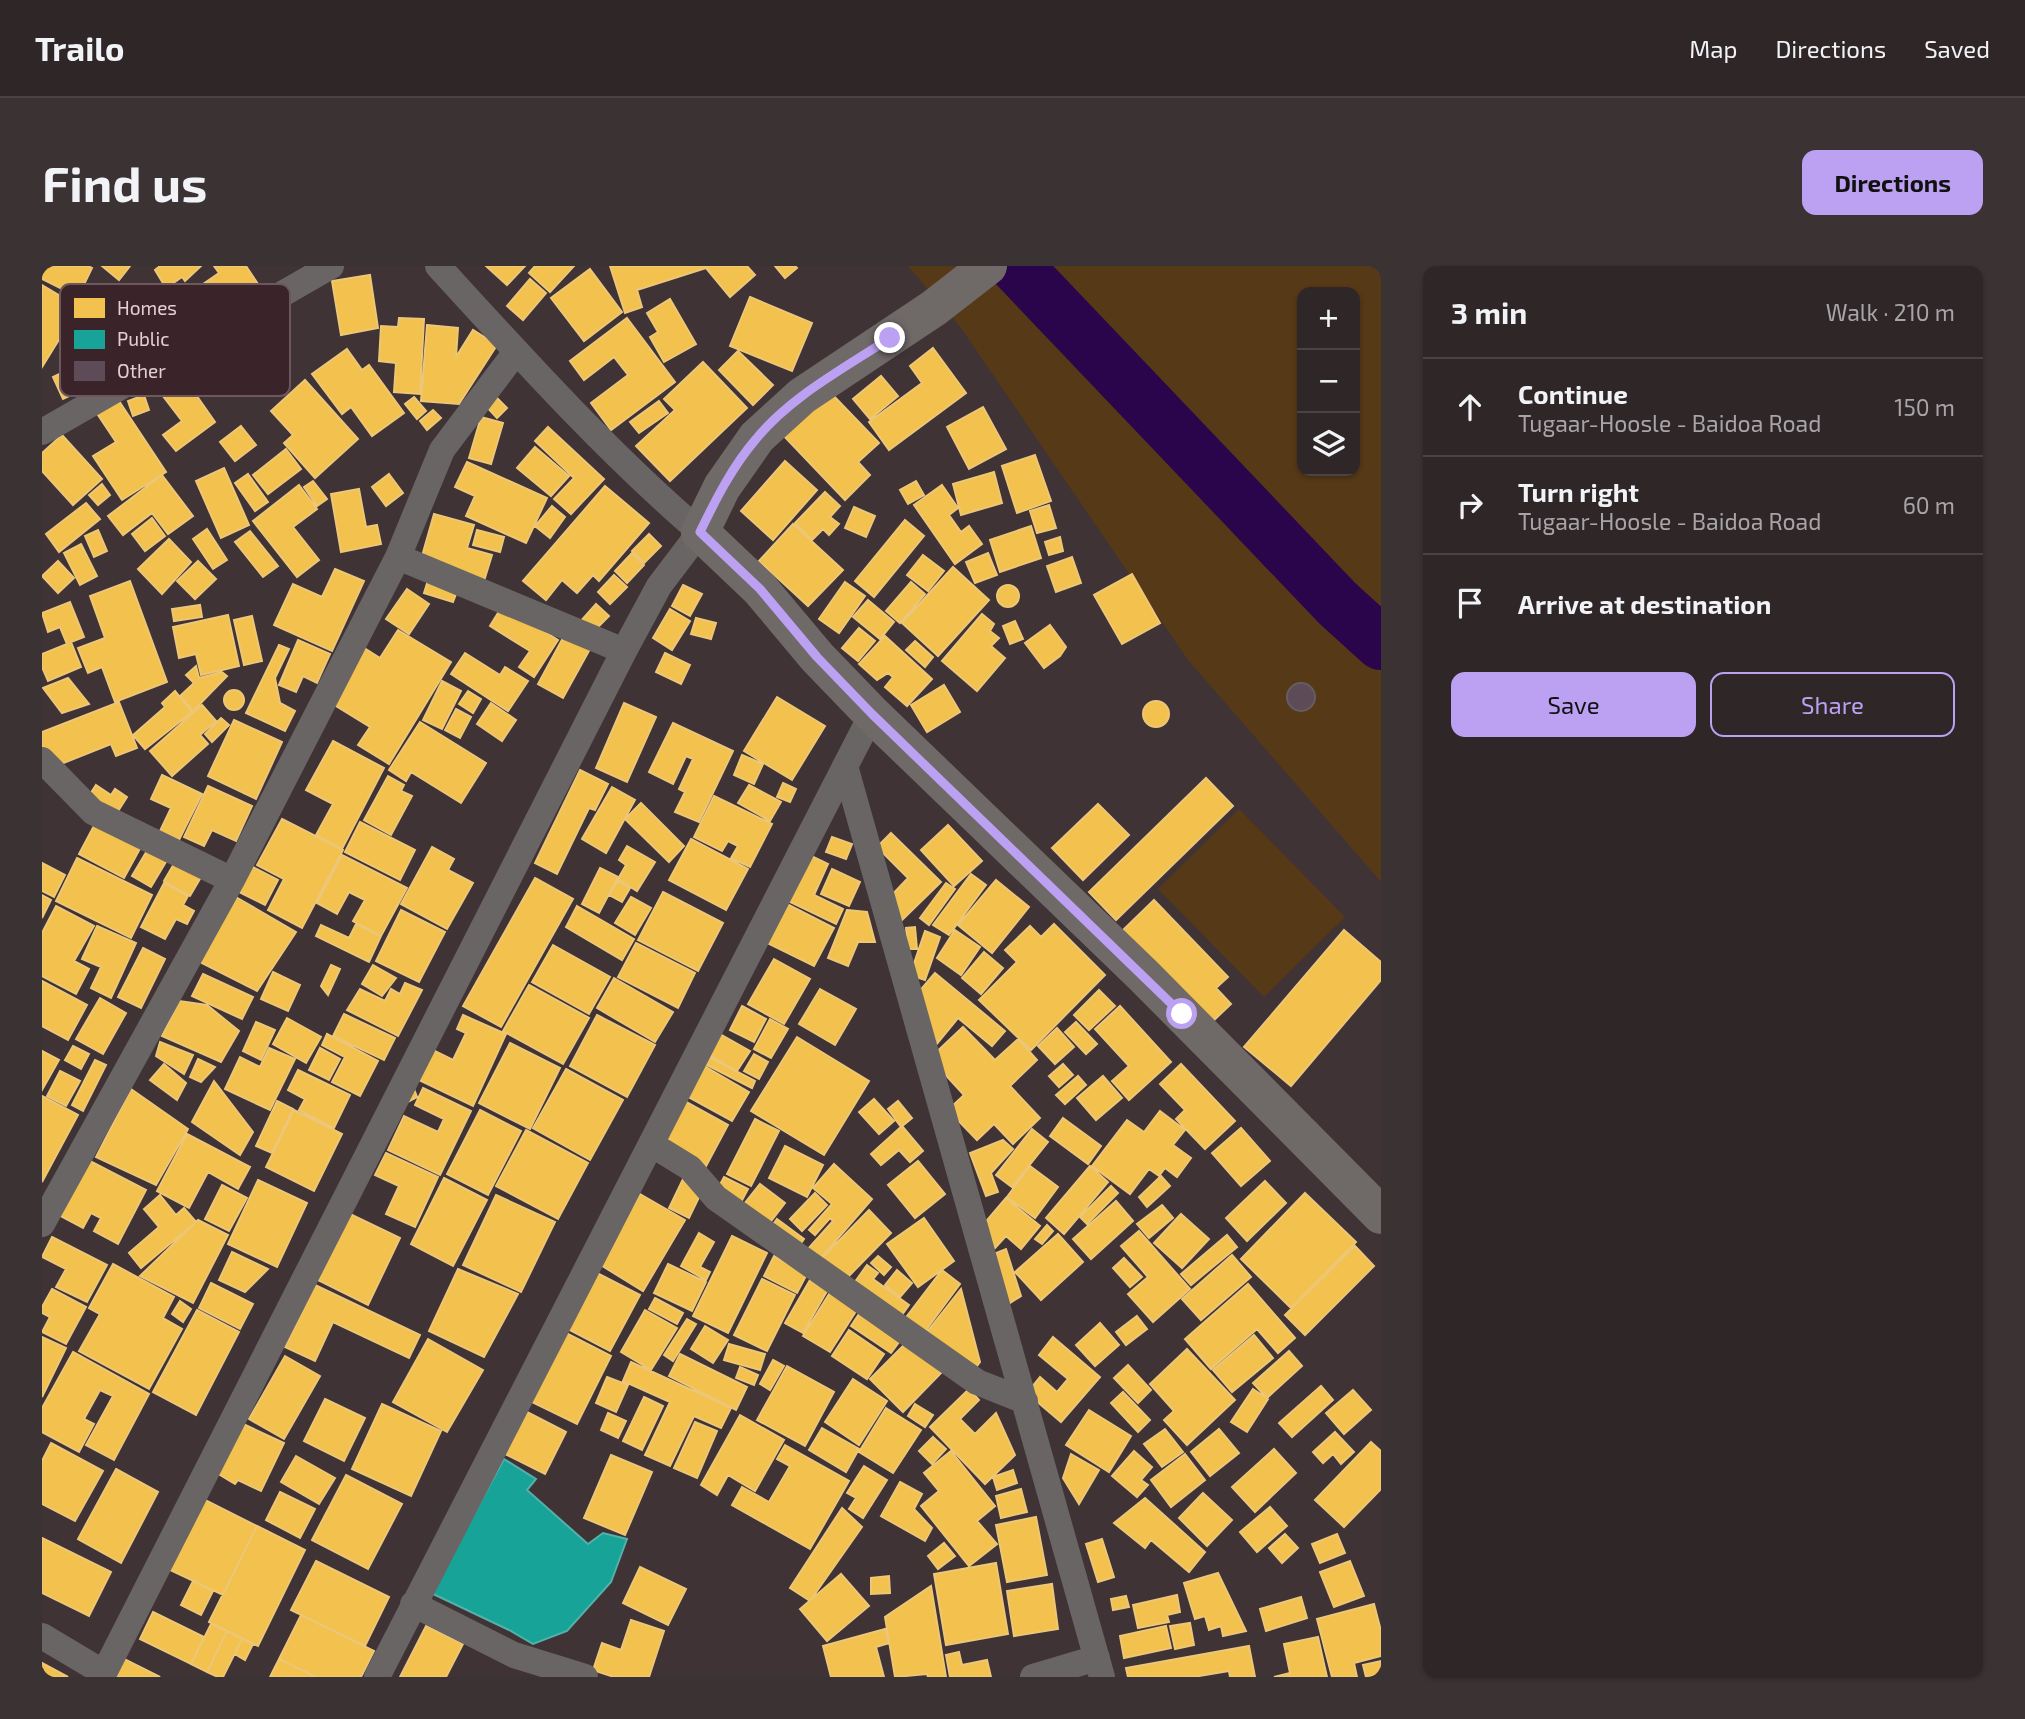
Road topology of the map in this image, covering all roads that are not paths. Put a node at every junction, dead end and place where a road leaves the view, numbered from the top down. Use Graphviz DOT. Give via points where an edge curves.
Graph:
graph roads {
  1 [pos="331,266"];
  2 [pos="438,266"];
  3 [pos="988,266"];
  4 [pos="290,290"];
  5 [pos="515,353"];
  6 [pos="105,396"];
  7 [pos="42,432"];
  8 [pos="700,532"];
  9 [pos="398,557"];
  10 [pos="624,651"];
  11 [pos="872,714"];
  12 [pos="42,760"];
  13 [pos="845,766"];
  14 [pos="232,880"];
  15 [pos="652,1144"];
  16 [pos="1381,1215"];
  17 [pos="42,1224"];
  18 [pos="1025,1401"];
  19 [pos="413,1604"];
  20 [pos="42,1636"];
  21 [pos="1099,1667"];
  22 [pos="103,1675"];
  23 [pos="377,1677"];
  24 [pos="585,1677"];
  25 [pos="1033,1677"];
  1 -- 4 [label="street"];
  2 -- 5 [label="street"];
  3 -- 8 [label="main road" via="802,396 757,437 722,487"];
  5 -- 8 [label="street"];
  5 -- 9 [label="street" via="442,450"];
  6 -- 7 [label="street"];
  8 -- 10 [label="street" via="659,586"];
  8 -- 11 [label="main road" via="760,589"];
  9 -- 10 [label="street"];
  9 -- 14 [label="street"];
  10 -- 22 [label="street"];
  11 -- 13 [label="street"];
  11 -- 16 [label="main road" via="1143,975"];
  12 -- 14 [label="street" via="93,811"];
  13 -- 15 [label="street"];
  13 -- 18 [label="street"];
  14 -- 17 [label="street"];
  15 -- 18 [label="street" via="690,1168 716,1198 977,1382"];
  15 -- 19 [label="street"];
  18 -- 21 [label="street"];
  19 -- 23 [label="street"];
  19 -- 24 [label="street" via="514,1655"];
  20 -- 22 [label="street"];
  21 -- 25 [label="street"];
}
